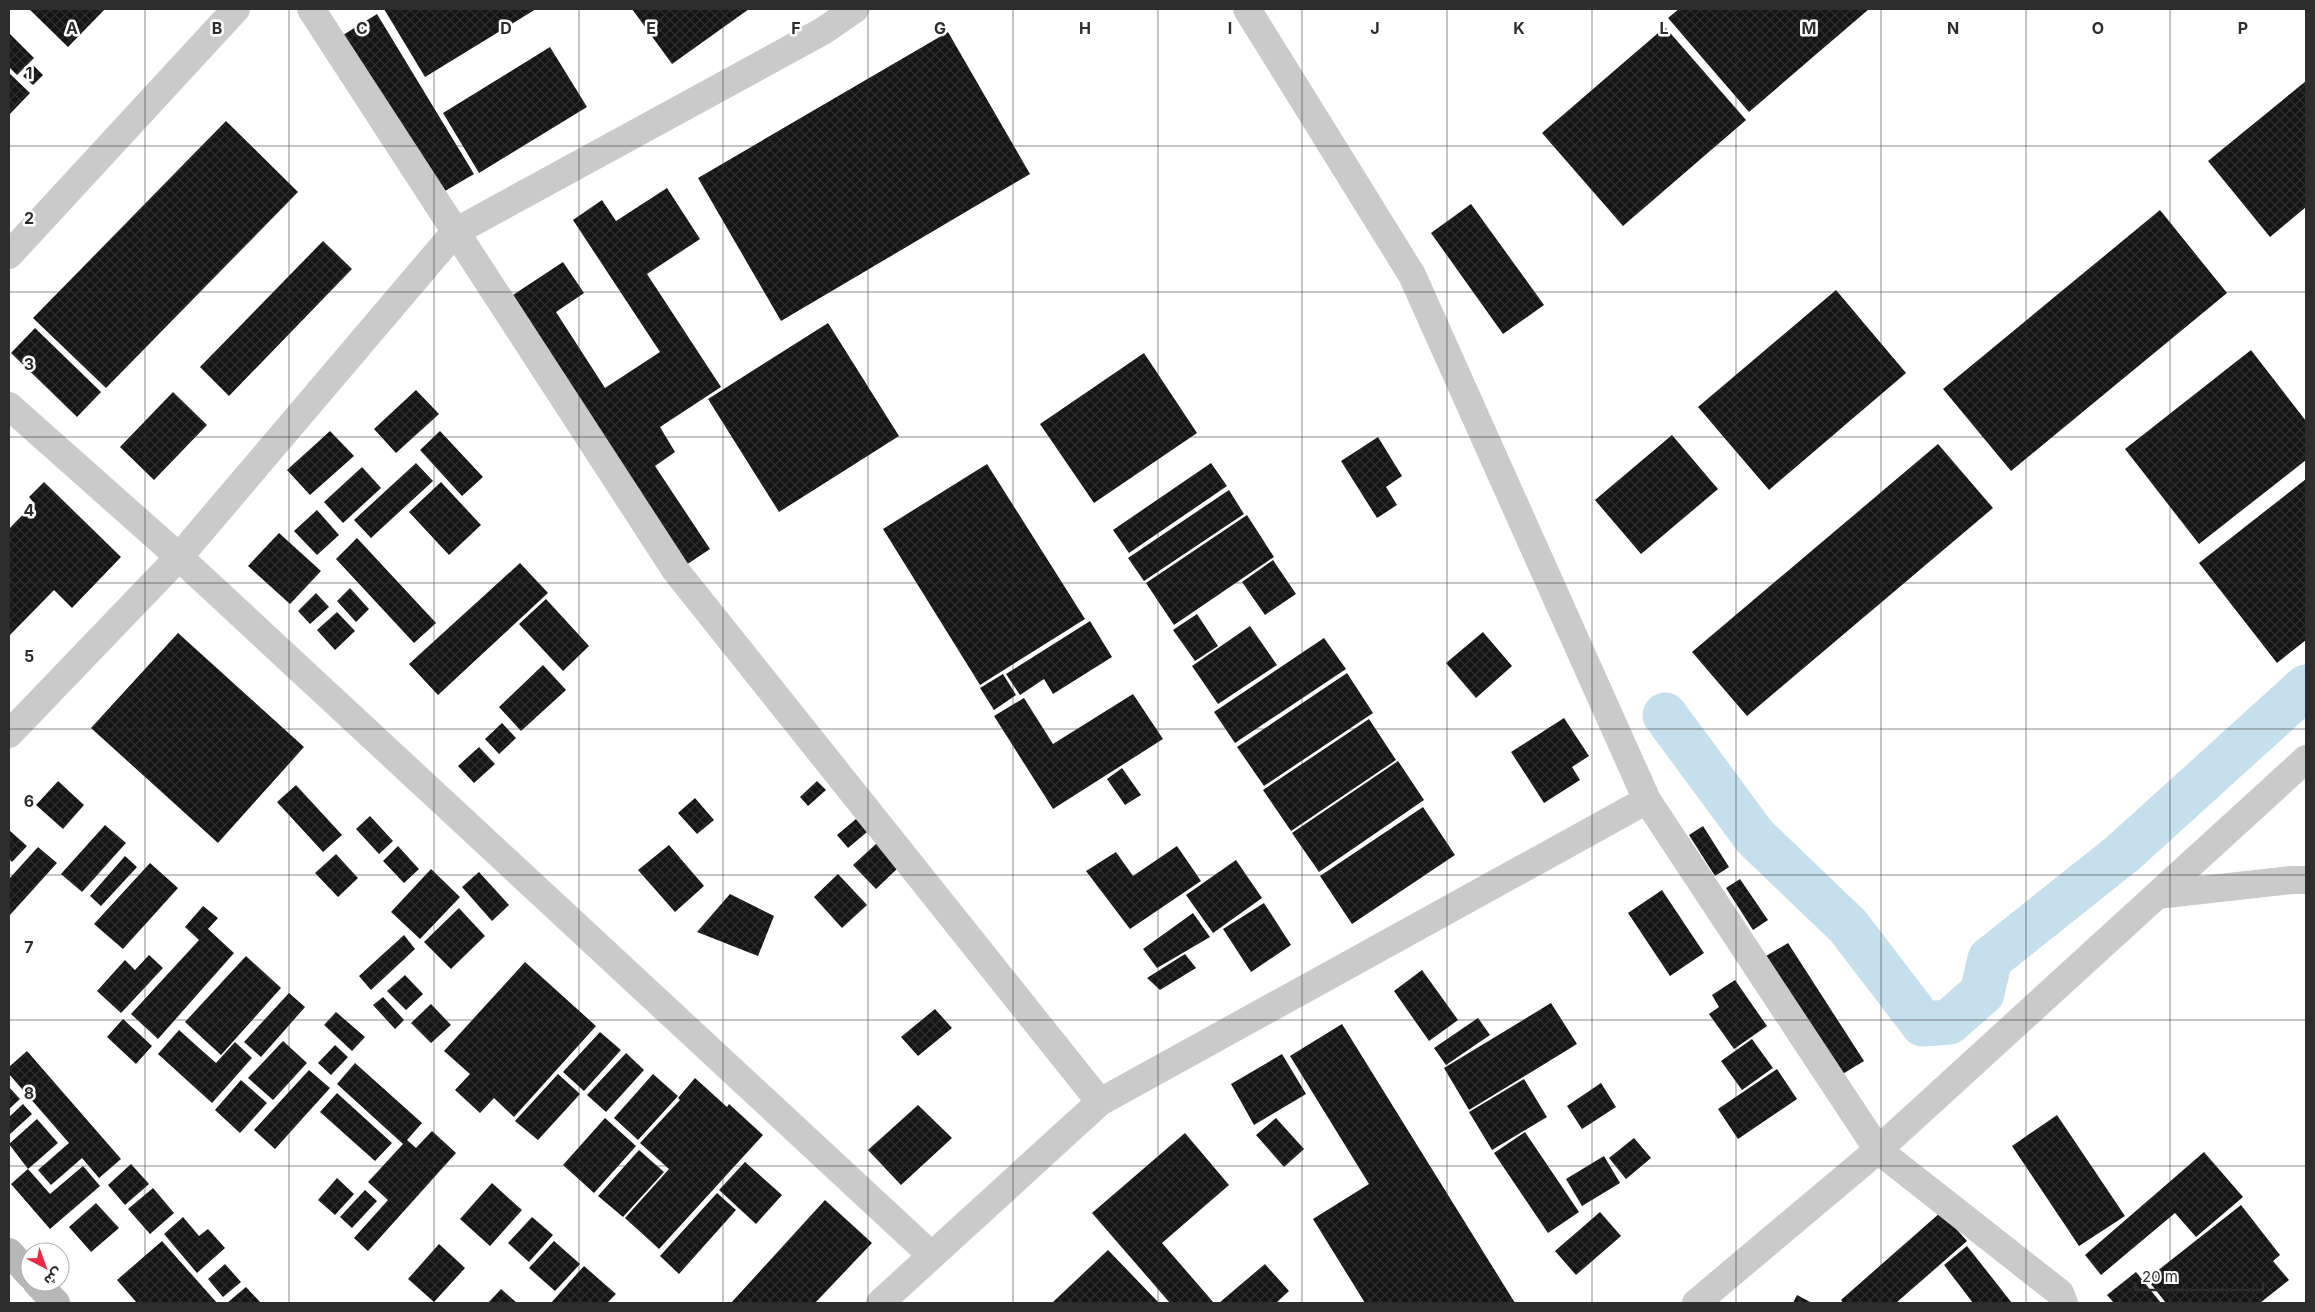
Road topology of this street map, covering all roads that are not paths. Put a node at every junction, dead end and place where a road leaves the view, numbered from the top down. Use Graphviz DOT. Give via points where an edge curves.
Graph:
graph roads {
  1 [pos="236,9"];
  2 [pos="311,9"];
  3 [pos="855,9"];
  4 [pos="1247,9"];
  5 [pos="455,232"];
  6 [pos="9,255"];
  7 [pos="9,406"];
  8 [pos="179,557"];
  9 [pos="9,734"];
  10 [pos="2306,759"];
  11 [pos="1647,800"];
  12 [pos="2306,880"];
  13 [pos="2157,895"];
  14 [pos="1100,1102"];
  15 [pos="1878,1150"];
  16 [pos="9,1252"];
  17 [pos="931,1256"];
  18 [pos="20,1264"];
  19 [pos="46,1292"];
  20 [pos="56,1303"];
  21 [pos="880,1303"];
  22 [pos="1696,1303"];
  23 [pos="2064,1303"];
  1 -- 6 [label="street"];
  2 -- 5 [label="street"];
  3 -- 5 [label="street" via="824,31"];
  4 -- 11 [label="street" via="1412,275"];
  5 -- 8 [label="street"];
  5 -- 14 [label="street" via="676,571"];
  7 -- 8 [label="street"];
  8 -- 9 [label="street"];
  8 -- 17 [label="street"];
  10 -- 13 [label="street"];
  11 -- 14 [label="street"];
  11 -- 15 [label="street"];
  12 -- 13 [label="street"];
  13 -- 15 [label="street"];
  14 -- 17 [label="street"];
  15 -- 22 [label="street"];
  15 -- 23 [label="street" via="2060,1293"];
  16 -- 18 [label="street"];
  17 -- 21 [label="street"];
  19 -- 20 [label="street"];
}
